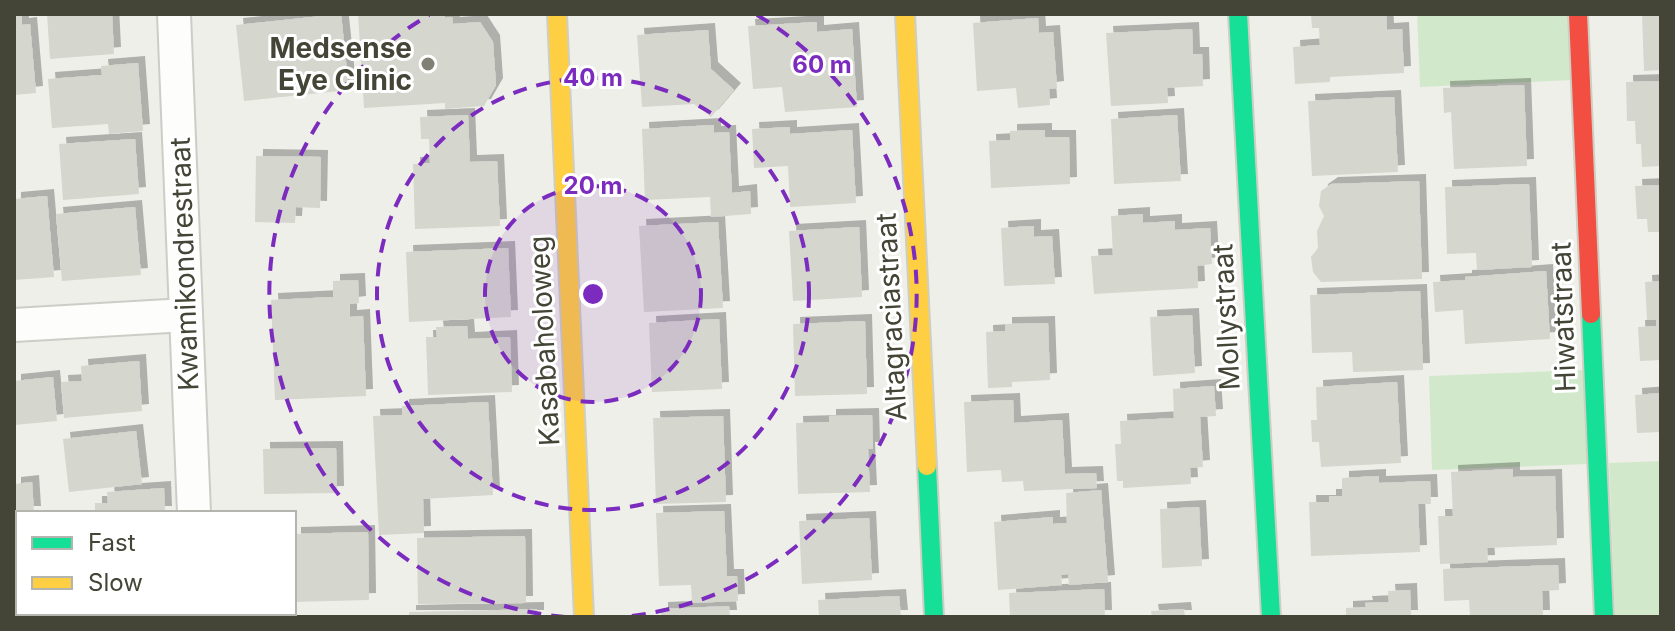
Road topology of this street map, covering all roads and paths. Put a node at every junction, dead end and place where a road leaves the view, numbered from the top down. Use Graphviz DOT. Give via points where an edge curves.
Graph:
graph roads {
  1 [pos="174,14"];
  2 [pos="557,14"];
  3 [pos="905,14"];
  4 [pos="1238,14"];
  5 [pos="1578,14"];
  6 [pos="186,315"];
  7 [pos="14,325"];
  8 [pos="194,511"];
  9 [pos="584,617"];
  10 [pos="934,617"];
  11 [pos="1271,617"];
  12 [pos="1604,617"];
  1 -- 6 [label="street, Kwamikondrestraat"];
  2 -- 9 [label="street, Kasabaholoweg"];
  3 -- 10 [label="street, Altagraciastraat"];
  4 -- 11 [label="street, Mollystraat"];
  5 -- 12 [label="street, Hiwatstraat"];
  6 -- 7 [label="street"];
  6 -- 8 [label="street, Kwamikondrestraat"];
}
